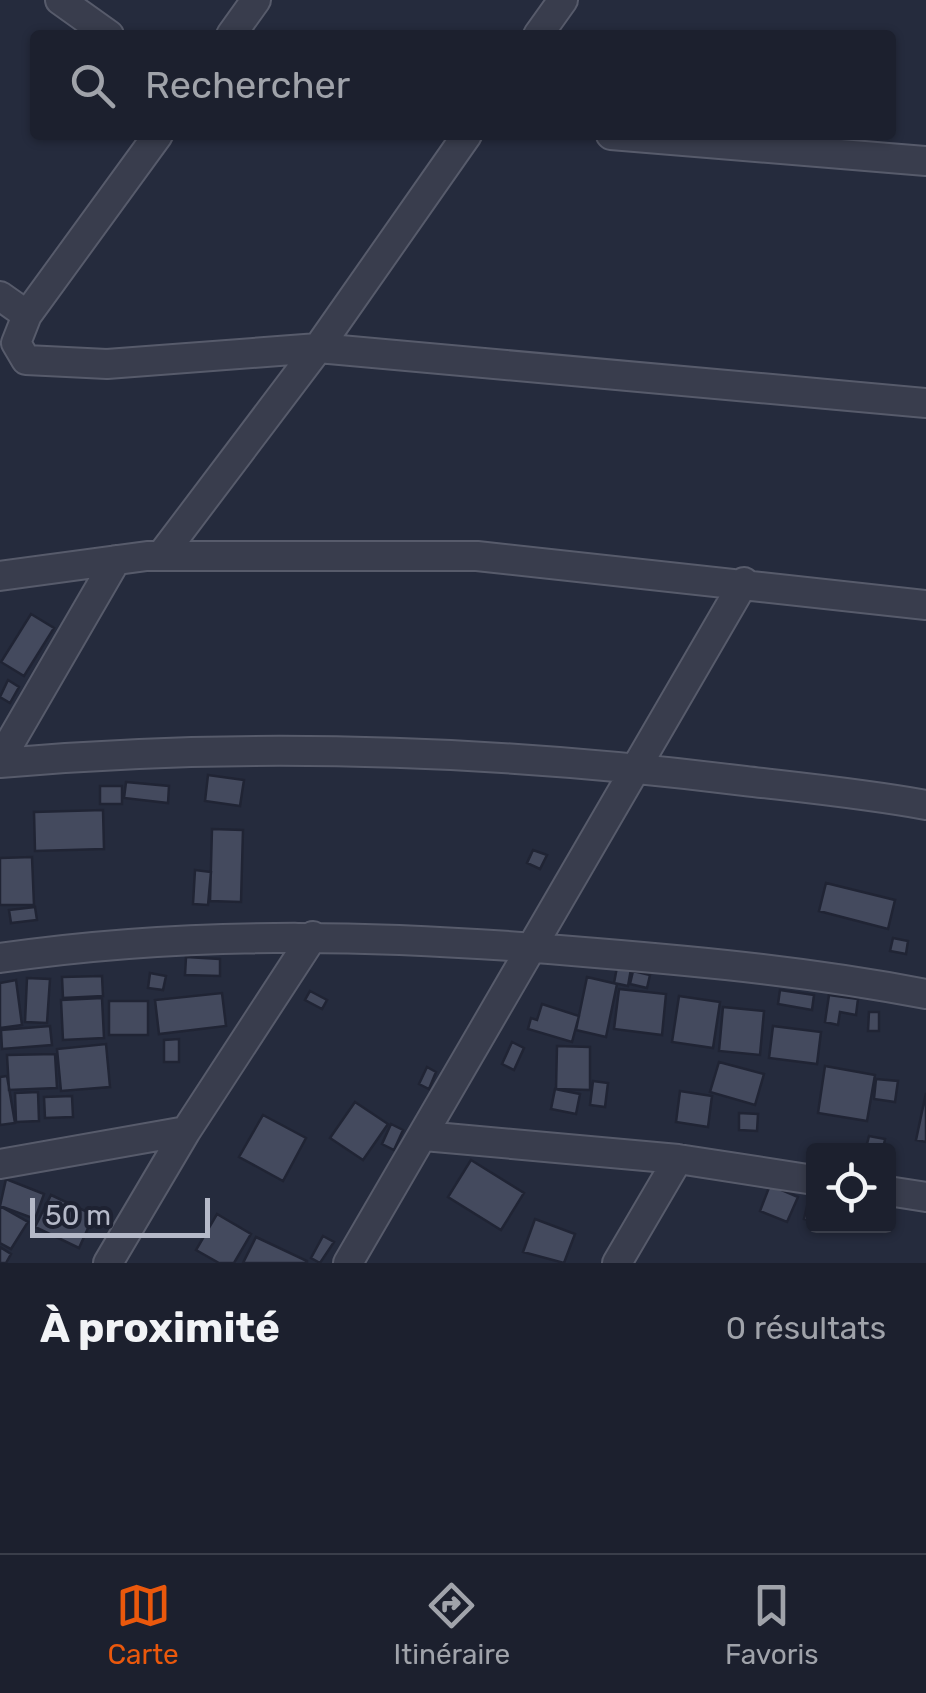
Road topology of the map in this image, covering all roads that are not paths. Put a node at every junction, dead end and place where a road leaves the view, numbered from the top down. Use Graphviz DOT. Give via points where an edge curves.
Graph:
graph roads {
  1 [pos="60,0"];
  2 [pos="256,0"];
  3 [pos="563,0"];
  4 [pos="102,30"];
  5 [pos="235,30"];
  6 [pos="542,30"];
  7 [pos="154,140"];
  8 [pos="463,140"];
  9 [pos="672,140"];
  10 [pos="926,161"];
  11 [pos="0,296"];
  12 [pos="27,315"];
  13 [pos="318,348"];
  14 [pos="926,403"];
  15 [pos="161,556"];
  16 [pos="116,560"];
  17 [pos="0,576"];
  18 [pos="744,582"];
  19 [pos="926,605"];
  20 [pos="0,761"];
  21 [pos="640,768"];
  22 [pos="926,805"];
  23 [pos="313,936"];
  24 [pos="535,948"];
  25 [pos="0,958"];
  26 [pos="926,994"];
  27 [pos="186,1131"];
  28 [pos="424,1136"];
  29 [pos="678,1159"];
  30 [pos="0,1164"];
  31 [pos="806,1179"];
  32 [pos="896,1192"];
  33 [pos="926,1197"];
  34 [pos="108,1263"];
  35 [pos="348,1263"];
  36 [pos="617,1263"];
  1 -- 4 [label="street"];
  2 -- 5 [label="street"];
  3 -- 6 [label="street"];
  7 -- 12 [label="street"];
  8 -- 13 [label="street"];
  9 -- 10 [label="street"];
  11 -- 12 [label="street"];
  12 -- 13 [label="street" via="16,343 20,354 38,363"];
  13 -- 14 [label="street"];
  13 -- 15 [label="street"];
  15 -- 16 [label="street"];
  15 -- 18 [label="street" via="478,556"];
  16 -- 17 [label="street"];
  16 -- 20 [label="street"];
  18 -- 19 [label="street"];
  18 -- 21 [label="street"];
  20 -- 21 [label="street" via="126,752 380,751"];
  21 -- 22 [label="street"];
  21 -- 24 [label="street"];
  23 -- 24 [label="street"];
  23 -- 25 [label="street" via="197,939"];
  23 -- 27 [label="street"];
  24 -- 26 [label="street" via="726,964"];
  24 -- 28 [label="street"];
  27 -- 30 [label="street"];
  27 -- 34 [label="street"];
  28 -- 29 [label="street"];
  28 -- 35 [label="street"];
  29 -- 31 [label="street"];
  29 -- 36 [label="street"];
  32 -- 33 [label="street"];
}
